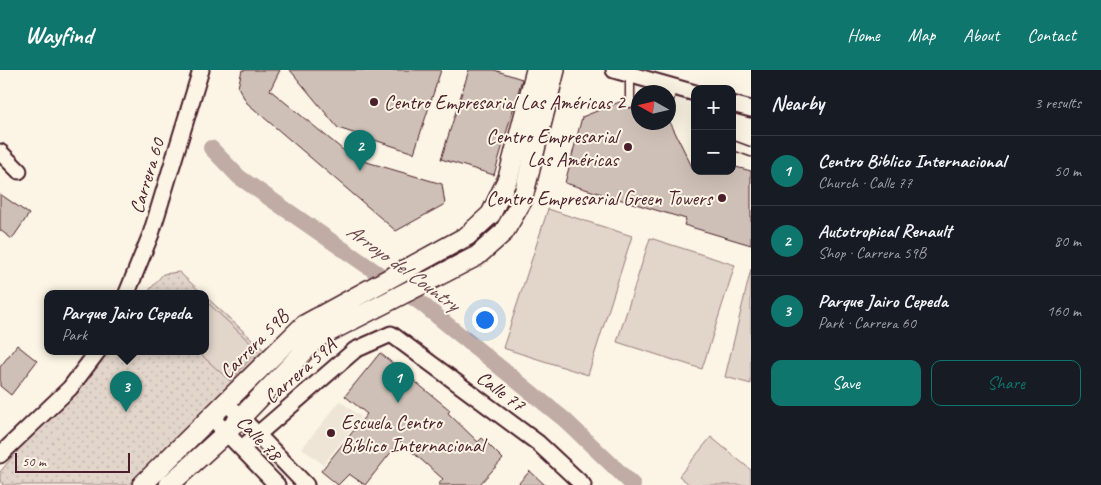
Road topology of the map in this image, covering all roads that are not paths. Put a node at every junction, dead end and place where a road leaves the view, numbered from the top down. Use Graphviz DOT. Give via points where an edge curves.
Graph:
graph roads {
  1 [pos="202,70"];
  2 [pos="536,70"];
  3 [pos="554,70"];
  4 [pos="614,70"];
  5 [pos="630,75"];
  6 [pos="669,85"];
  7 [pos="676,87"];
  8 [pos="691,92"];
  9 [pos="630,103"];
  10 [pos="736,105"];
  11 [pos="751,109"];
  12 [pos="736,146"];
  13 [pos="0,152"];
  14 [pos="751,152"];
  15 [pos="19,171"];
  16 [pos="129,290"];
  17 [pos="391,334"];
  18 [pos="95,355"];
  19 [pos="227,403"];
  20 [pos="212,418"];
  21 [pos="241,418"];
  22 [pos="226,432"];
  23 [pos="256,435"];
  24 [pos="242,448"];
  25 [pos="0,455"];
  26 [pos="142,485"];
  27 [pos="169,485"];
  28 [pos="277,485"];
  29 [pos="306,485"];
  30 [pos="583,485"];
  1 -- 16 [label="street, Carrera 60"];
  2 -- 19 [label="street, Carrera 59B" via="508,178 491,214 467,236 304,325"];
  3 -- 21 [label="street, Carrera 59B" via="522,201 504,232 478,256 317,338"];
  4 -- 5 [label="street"];
  5 -- 6 [label="street"];
  5 -- 9 [label="lane"];
  7 -- 8 [label="street"];
  10 -- 11 [label="street"];
  12 -- 14 [label="lane"];
  13 -- 15 [label="street"];
  17 -- 23 [label="street, Carrera 59A" via="355,350"];
  17 -- 30 [label="street, Calle 77" via="538,443"];
  18 -- 25 [label="street" via="70,388"];
  19 -- 20 [label="street, Carrera 59B"];
  19 -- 21 [label="street, Calle 78"];
  20 -- 22 [label="street, Calle 78"];
  20 -- 26 [label="street, Carrera 59B"];
  21 -- 22 [label="street, Carrera 59B"];
  21 -- 23 [label="street, Calle 78"];
  22 -- 24 [label="street, Calle 78"];
  22 -- 27 [label="street, Carrera 59B"];
  23 -- 24 [label="street, Carrera 59A"];
  23 -- 29 [label="street, Calle 78"];
  24 -- 28 [label="street, Calle 78"];
}
